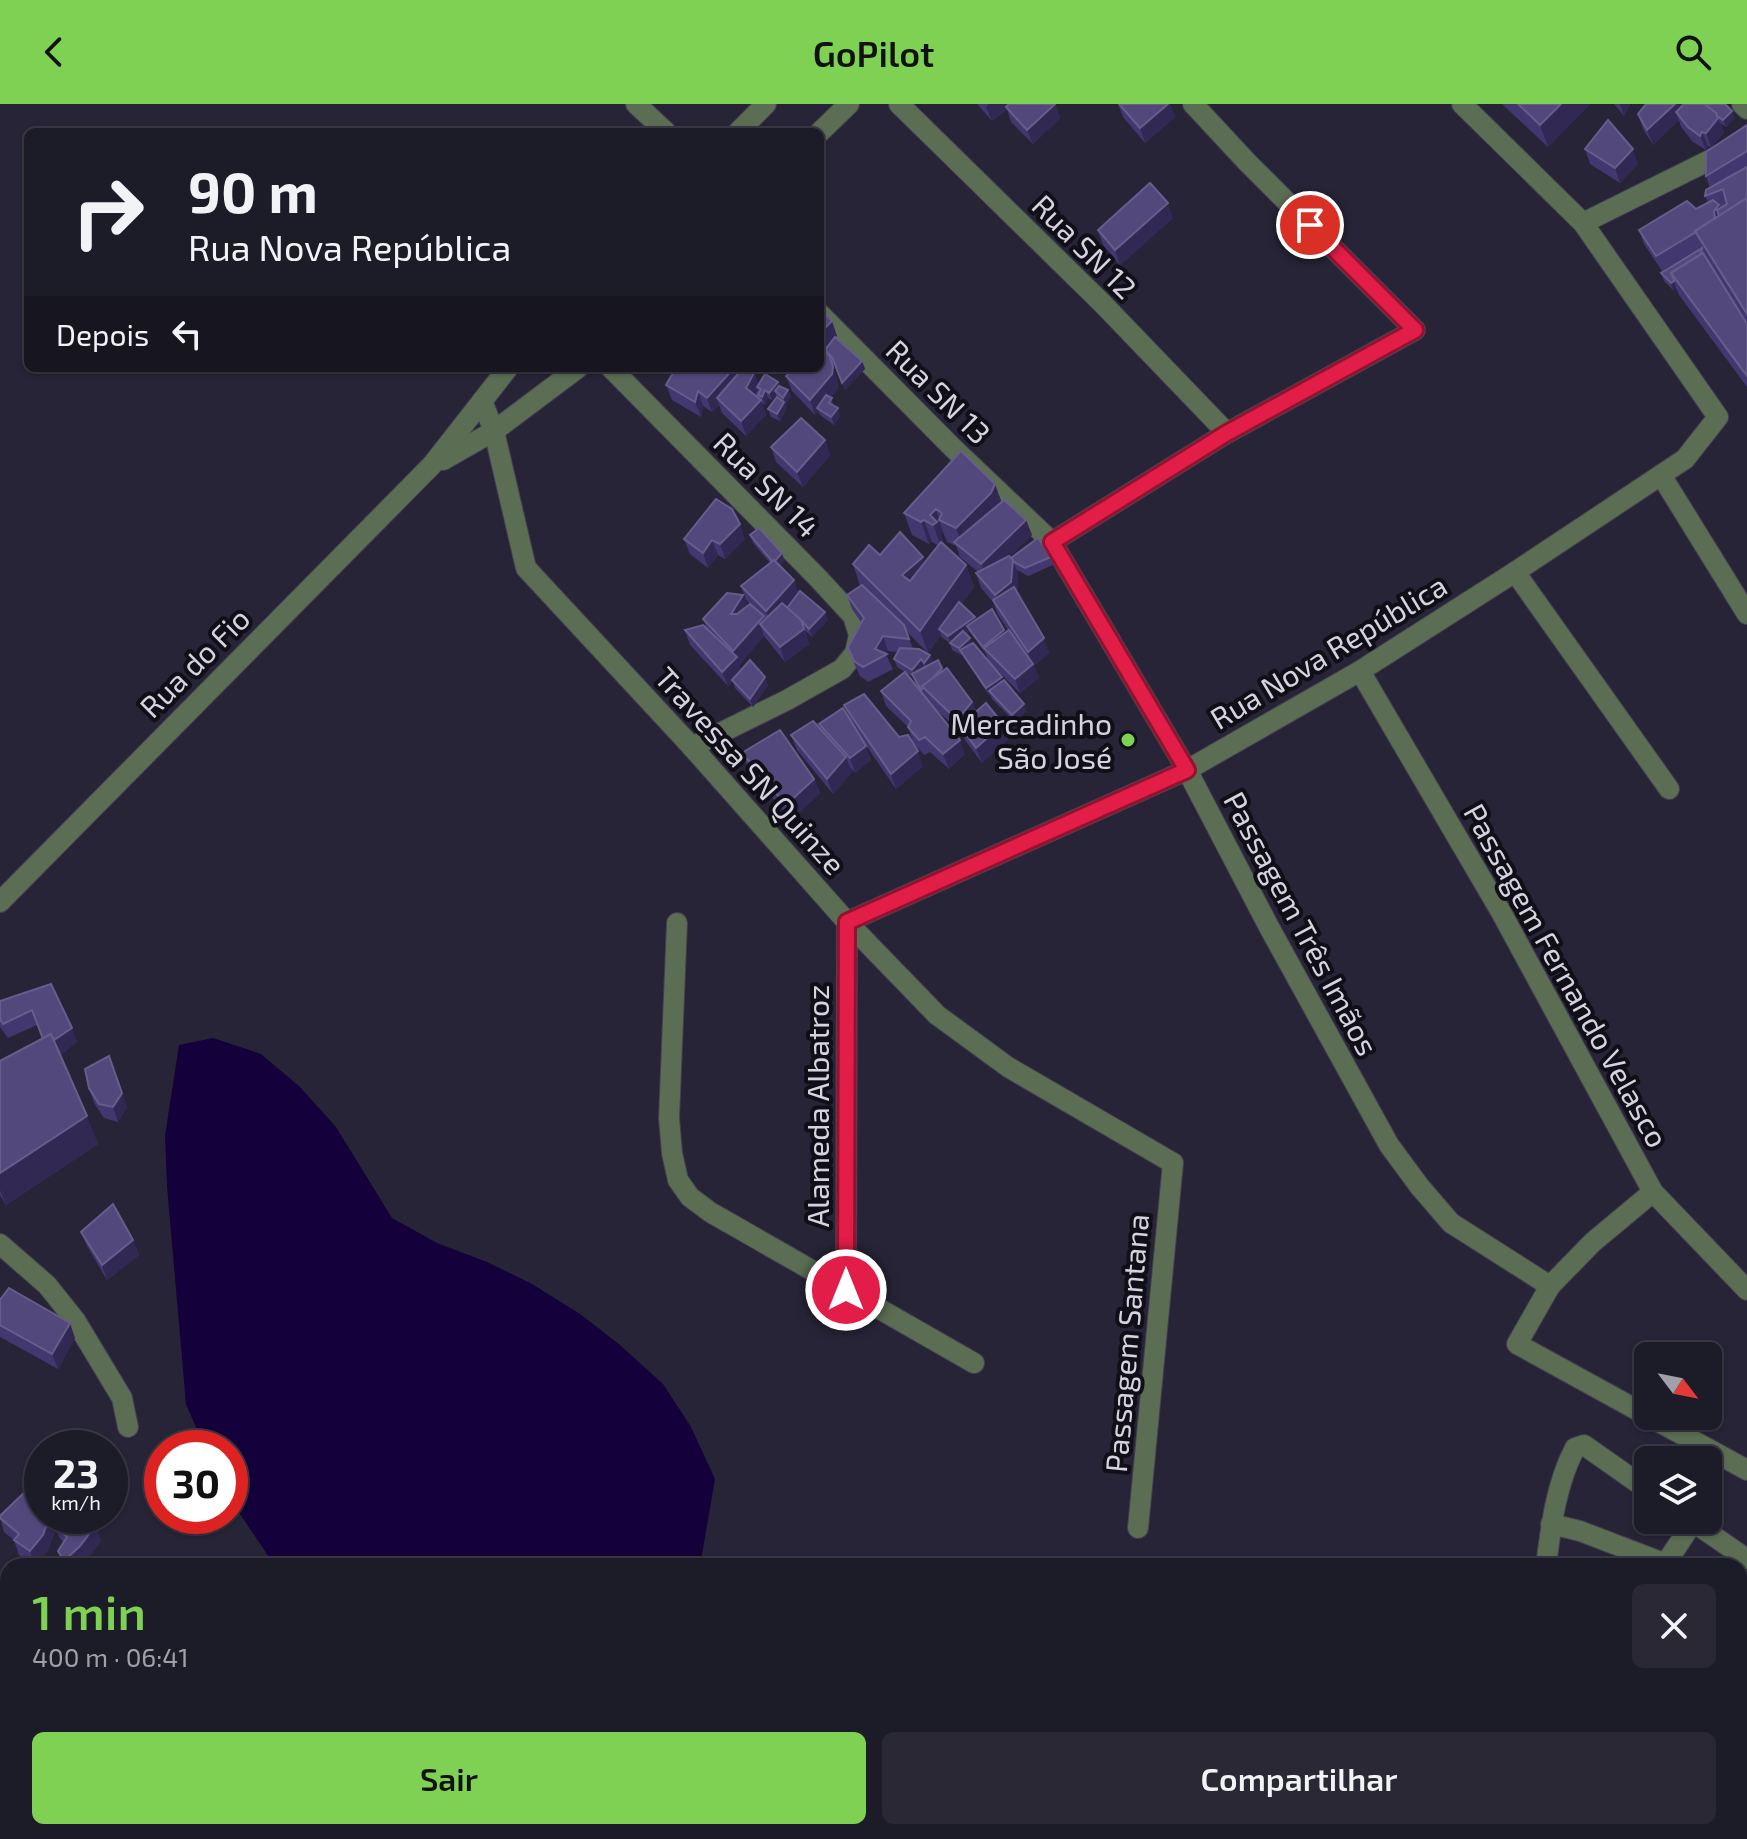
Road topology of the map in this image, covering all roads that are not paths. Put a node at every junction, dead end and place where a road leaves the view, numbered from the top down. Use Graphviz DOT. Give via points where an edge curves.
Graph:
graph roads {
  1 [pos="636,104"];
  2 [pos="766,104"];
  3 [pos="849,104"];
  4 [pos="899,104"];
  5 [pos="1193,104"];
  6 [pos="1462,104"];
  7 [pos="1742,104"];
  8 [pos="1747,109"];
  9 [pos="662,128"];
  10 [pos="742,128"];
  11 [pos="824,128"];
  12 [pos="1747,138"];
  13 [pos="1583,223"];
  14 [pos="824,318"];
  15 [pos="505,372"];
  16 [pos="573,372"];
  17 [pos="615,372"];
  18 [pos="482,401"];
  19 [pos="494,431"];
  20 [pos="1227,433"];
  21 [pos="432,465"];
  22 [pos="1661,475"];
  23 [pos="1052,542"];
  24 [pos="1515,572"];
  25 [pos="1747,614"];
  26 [pos="1360,671"];
  27 [pos="692,747"];
  28 [pos="1187,770"];
  29 [pos="1669,789"];
  30 [pos="0,902"];
  31 [pos="847,922"];
  32 [pos="677,923"];
  33 [pos="1173,1163"];
  34 [pos="1653,1192"];
  35 [pos="0,1244"];
  36 [pos="1550,1286"];
  37 [pos="846,1290"];
  38 [pos="1747,1290"];
  39 [pos="974,1363"];
  40 [pos="1634,1408"];
  41 [pos="128,1427"];
  42 [pos="1674,1430"];
  43 [pos="1747,1470"];
  44 [pos="1634,1481"];
  45 [pos="1551,1524"];
  46 [pos="1138,1528"];
  47 [pos="1683,1534"];
  48 [pos="1710,1534"];
  49 [pos="1547,1558"];
  50 [pos="1651,1558"];
  51 [pos="1669,1558"];
  52 [pos="1746,1558"];
  1 -- 9 [label="street"];
  2 -- 10 [label="street"];
  3 -- 11 [label="street"];
  4 -- 20 [label="street, Rua SN 12"];
  5 -- 20 [label="street" via="1415,330"];
  6 -- 13 [label="street"];
  7 -- 8 [label="street"];
  12 -- 13 [label="street"];
  13 -- 22 [label="street, Rua Nova República" via="1718,417 1685,459"];
  14 -- 23 [label="street, Rua SN 13"];
  15 -- 18 [label="street, Rua do Fio"];
  16 -- 19 [label="street, Rua do Fio"];
  17 -- 27 [label="street, Rua SN 14" via="818,578 853,616 859,635 855,653 842,669"];
  18 -- 19 [label="street, Travessa SN Quinze"];
  18 -- 21 [label="street, Rua do Fio"];
  19 -- 21 [label="street, Rua do Fio"];
  19 -- 27 [label="street, Travessa SN Quinze" via="526,568"];
  20 -- 23 [label="street"];
  21 -- 30 [label="street, Rua do Fio"];
  22 -- 24 [label="street, Rua Nova República"];
  22 -- 25 [label="street"];
  23 -- 28 [label="street, Passagem Três Imãos"];
  24 -- 26 [label="street, Rua Nova República"];
  24 -- 29 [label="street"];
  26 -- 28 [label="street, Rua Nova República"];
  26 -- 34 [label="street, Passagem Fernando Velasco" via="1501,912"];
  27 -- 31 [label="street, Travessa SN Quinze"];
  28 -- 31 [label="street, Rua Nova República"];
  28 -- 36 [label="street, Passagem Três Imãos" via="1389,1145 1451,1223"];
  31 -- 33 [label="street, Travessa SN Quinze" via="968,1040"];
  31 -- 37 [label="street, Alameda Albatroz"];
  32 -- 37 [label="street" via="669,1118 678,1180 710,1212"];
  33 -- 46 [label="street, Passagem Santana"];
  34 -- 36 [label="street"];
  34 -- 38 [label="street, Passagem Fernando Velasco"];
  35 -- 41 [label="street" via="47,1285 75,1320 122,1398"];
  36 -- 40 [label="street" via="1517,1344"];
  37 -- 39 [label="street"];
  42 -- 43 [label="street"];
  44 -- 45 [label="street" via="1581,1445 1575,1448"];
  45 -- 49 [label="street"];
  45 -- 50 [label="street"];
  47 -- 51 [label="street"];
  48 -- 52 [label="street"];
}
